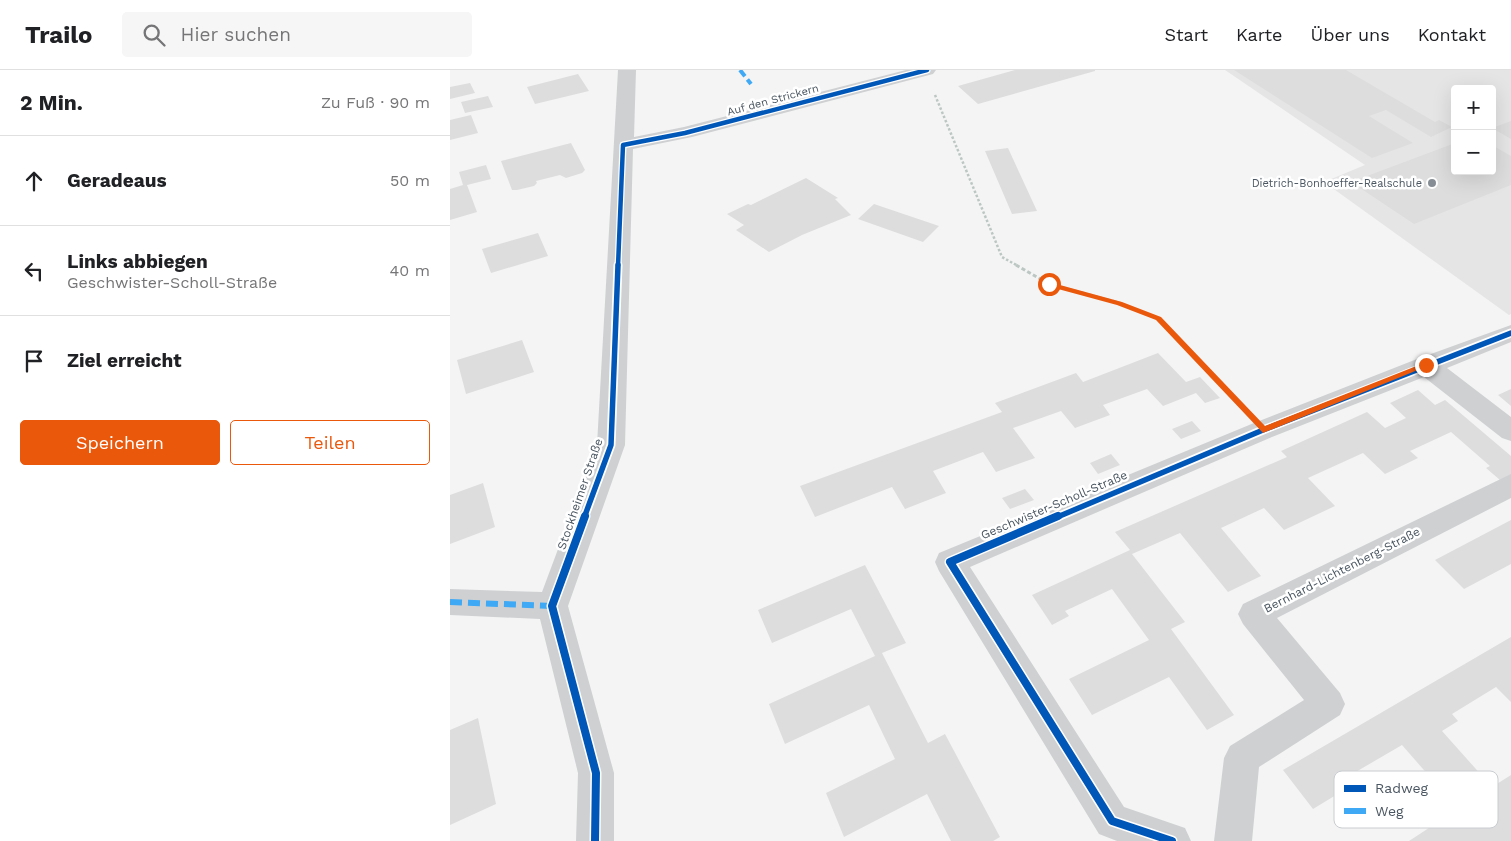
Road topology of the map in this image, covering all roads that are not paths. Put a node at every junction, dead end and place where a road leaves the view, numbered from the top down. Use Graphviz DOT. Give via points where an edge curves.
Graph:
graph roads {
  1 [pos="627,70"];
  2 [pos="926,70"];
  3 [pos="624,145"];
  4 [pos="1511,333"];
  5 [pos="1426,365"];
  6 [pos="1511,431"];
  7 [pos="1511,485"];
  8 [pos="450,602"];
  9 [pos="552,606"];
  10 [pos="595,841"];
  11 [pos="1172,841"];
  12 [pos="1233,841"];
  1 -- 3 [label="street, Stockheimer Straße"];
  2 -- 3 [label="street, Auf den Strickern" via="685,133"];
  3 -- 9 [label="street, Stockheimer Straße" via="611,445"];
  4 -- 5 [label="street, Geschwister-Scholl-Straße"];
  5 -- 6 [label="street"];
  5 -- 11 [label="street, Geschwister-Scholl-Straße" via="950,562 1112,821"];
  7 -- 12 [label="street, Bernhard-Lichtenberg-Straße" via="1254,614 1328,704 1242,758"];
  8 -- 9 [label="street"];
  9 -- 10 [label="street" via="596,773"];
}
